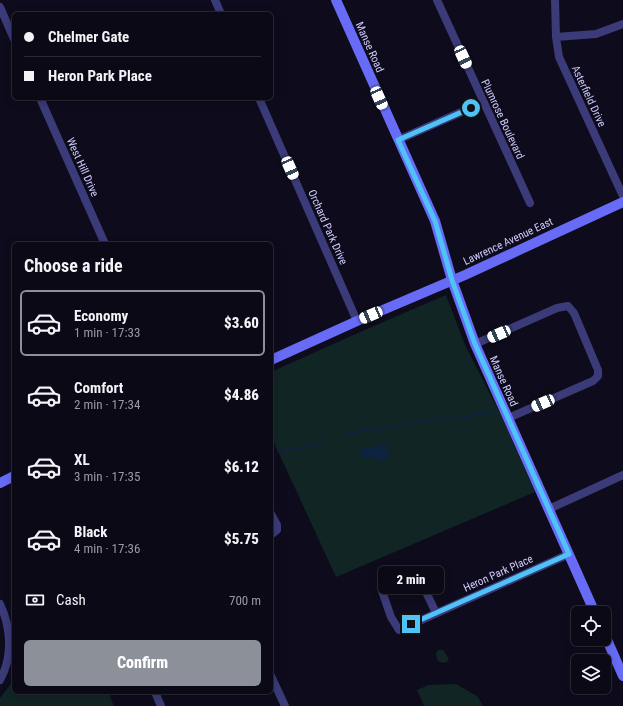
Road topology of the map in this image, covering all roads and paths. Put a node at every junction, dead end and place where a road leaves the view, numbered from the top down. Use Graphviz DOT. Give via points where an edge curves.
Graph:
graph roads {
  1 [pos="215,0"];
  2 [pos="336,0"];
  3 [pos="437,0"];
  4 [pos="556,0"];
  5 [pos="0,7"];
  6 [pos="220,12"];
  7 [pos="623,24"];
  8 [pos="12,34"];
  9 [pos="556,37"];
  10 [pos="41,100"];
  11 [pos="260,100"];
  12 [pos="484,102"];
  13 [pos="398,140"];
  14 [pos="623,196"];
  15 [pos="623,202"];
  16 [pos="530,203"];
  17 [pos="104,242"];
  18 [pos="452,280"];
  19 [pos="358,321"];
  20 [pos="475,344"];
  21 [pos="273,359"];
  22 [pos="508,418"];
  23 [pos="623,475"];
  24 [pos="12,477"];
  25 [pos="0,483"];
  26 [pos="549,509"];
  27 [pos="273,518"];
  28 [pos="273,533"];
  29 [pos="569,554"];
  30 [pos="0,604"];
  31 [pos="592,606"];
  32 [pos="436,613"];
  33 [pos="610,646"];
  34 [pos="10,668"];
  35 [pos="623,676"];
  36 [pos="0,680"];
  37 [pos="273,680"];
  38 [pos="156,694"];
  39 [pos="161,706"];
  40 [pos="285,706"];
  1 -- 6 [label="street"];
  2 -- 13 [label="street, Manse Road"];
  3 -- 12 [label="street, Plumrose Boulevard"];
  4 -- 9 [label="street, Asterfield Drive"];
  5 -- 8 [label="street"];
  7 -- 9 [label="street" via="596,34"];
  9 -- 14 [label="street, Asterfield Drive" via="559,57"];
  10 -- 17 [label="street, West Hill Drive"];
  11 -- 19 [label="street, Orchard Park Drive"];
  12 -- 13 [label="street"];
  12 -- 16 [label="street, Plumrose Boulevard"];
  13 -- 18 [label="street, Manse Road" via="435,221"];
  15 -- 18 [label="street, Lawrence Avenue East"];
  18 -- 19 [label="street, Lawrence Avenue East"];
  18 -- 20 [label="street, Manse Road"];
  19 -- 21 [label="street, Lawrence Avenue East"];
  20 -- 22 [label="street, Manse Road"];
  20 -- 22 [label="street" via="557,308 568,306 574,313 598,370 598,376 593,381"];
  22 -- 26 [label="street, Manse Road"];
  23 -- 26 [label="street"];
  24 -- 25 [label="street"];
  26 -- 29 [label="street, Manse Road"];
  27 -- 28 [label="street" via="277,530"];
  29 -- 31 [label="street, Manse Road"];
  29 -- 32 [label="street, Heron Park Place"];
  30 -- 34 [label="street" via="7,624"];
  32 -- 32 [label="street, Heron Park Place" via="399,630 382,591 418,575"];
  33 -- 35 [label="street"];
  34 -- 36 [label="street"];
  37 -- 40 [label="street"];
  38 -- 39 [label="street"];
}
